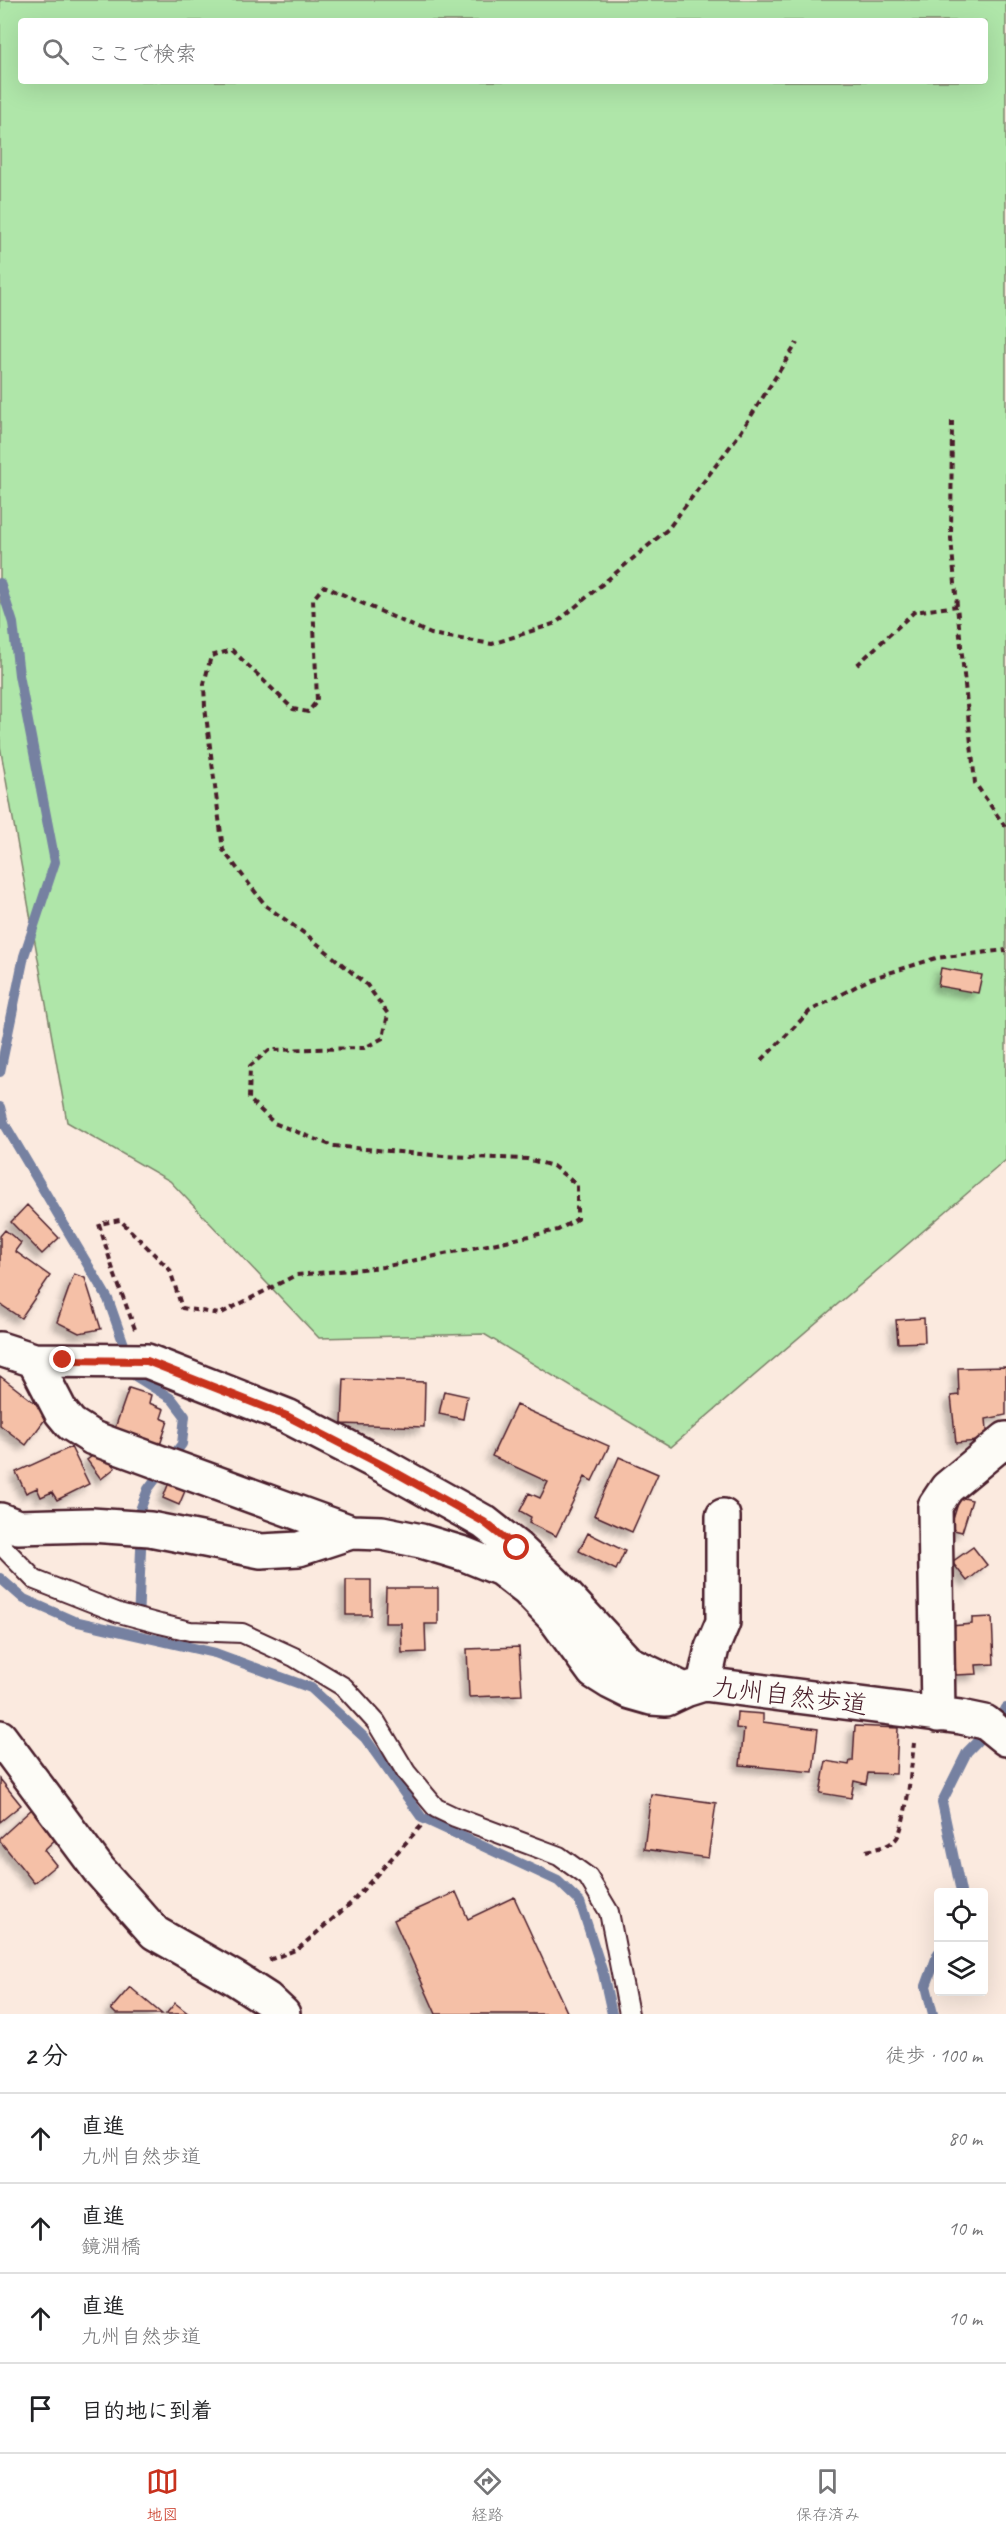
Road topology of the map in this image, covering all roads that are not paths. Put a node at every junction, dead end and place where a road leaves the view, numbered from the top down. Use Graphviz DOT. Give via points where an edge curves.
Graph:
graph roads {
  1 [pos="0,1349"];
  2 [pos="34,1360"];
  3 [pos="1006,1439"];
  4 [pos="723,1516"];
  5 [pos="0,1520"];
  6 [pos="351,1532"];
  7 [pos="0,1544"];
  8 [pos="694,1687"];
  9 [pos="939,1715"];
  10 [pos="0,1737"];
  11 [pos="1006,1739"];
  12 [pos="283,2014"];
  13 [pos="629,2014"];
  1 -- 2 [label="street"];
  2 -- 6 [label="street" via="61,1412 71,1424 93,1438"];
  2 -- 8 [label="street, 九州自然歩道" via="145,1361 287,1416 484,1522 554,1583 627,1662"];
  3 -- 9 [label="street" via="947,1488 935,1506"];
  4 -- 8 [label="street" via="723,1622"];
  5 -- 6 [label="street" via="18,1527 134,1528 261,1551 299,1550"];
  6 -- 8 [label="street" via="421,1541 501,1569 553,1616 594,1672 630,1692 666,1699"];
  7 -- 13 [label="lane" via="34,1580 119,1613 160,1624 190,1631 242,1633 294,1657 344,1687 375,1722 406,1772 436,1808 559,1856 588,1877 609,1911"];
  8 -- 9 [label="street, 九州自然歩道"];
  9 -- 11 [label="street, 九州自然歩道" via="985,1722"];
  10 -- 12 [label="street" via="99,1870 155,1933 252,1989"];
}
